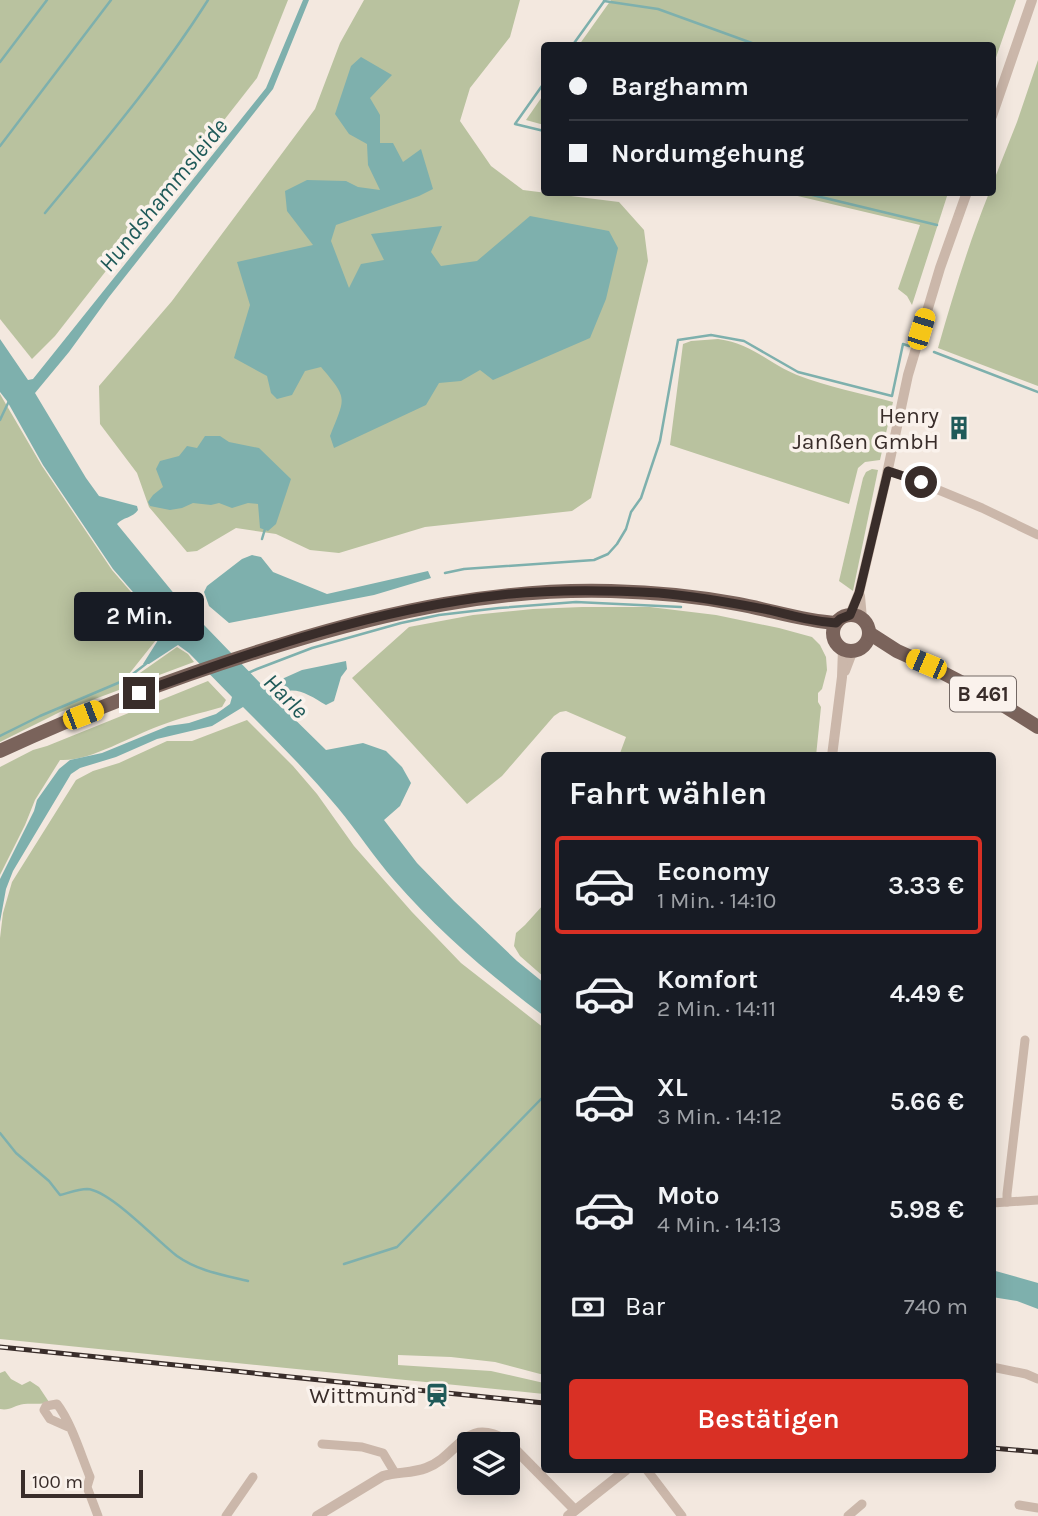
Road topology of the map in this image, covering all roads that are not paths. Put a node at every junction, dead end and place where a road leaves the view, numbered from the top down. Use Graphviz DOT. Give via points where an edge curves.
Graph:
graph roads {
  1 [pos="1032,0"];
  2 [pos="996,104"];
  3 [pos="966,196"];
  4 [pos="888,471"];
  5 [pos="1038,535"];
  6 [pos="856,617"];
  7 [pos="835,629"];
  8 [pos="858,644"];
  9 [pos="1038,727"];
  10 [pos="0,751"];
  11 [pos="833,752"];
  12 [pos="1025,1040"];
  13 [pos="1038,1200"];
  14 [pos="1007,1202"];
  15 [pos="996,1203"];
  16 [pos="996,1368"];
  17 [pos="1038,1379"];
  18 [pos="68,1426"];
  19 [pos="322,1444"];
  20 [pos="395,1473"];
  21 [pos="622,1473"];
  22 [pos="649,1473"];
  23 [pos="253,1477"];
  24 [pos="862,1504"];
  25 [pos="1019,1505"];
  26 [pos="1038,1508"];
  27 [pos="572,1513"];
  28 [pos="98,1516"];
  29 [pos="226,1516"];
  30 [pos="317,1516"];
  31 [pos="682,1516"];
  32 [pos="848,1516"];
  1 -- 2 [label="street"];
  3 -- 4 [label="street" via="908,375"];
  4 -- 5 [label="street"];
  4 -- 6 [label="street"];
  6 -- 7 [label="main road" via="840,619"];
  6 -- 8 [label="main road" via="868,628"];
  7 -- 8 [label="main road, B 461" via="838,645"];
  7 -- 10 [label="main road" via="772,611 663,593 503,594 402,612 244,656"];
  8 -- 9 [label="main road, B 461" via="897,651 926,664"];
  8 -- 11 [label="street" via="842,677"];
  12 -- 14 [label="street"];
  13 -- 14 [label="street"];
  14 -- 15 [label="street"];
  16 -- 17 [label="street"];
  18 -- 28 [label="street" via="90,1477 87,1487"];
  19 -- 20 [label="street" via="383,1453"];
  20 -- 27 [label="street" via="433,1465 467,1438 484,1432 506,1440"];
  20 -- 30 [label="street"];
  21 -- 27 [label="street"];
  22 -- 31 [label="street"];
  23 -- 29 [label="street"];
  24 -- 32 [label="street"];
  25 -- 26 [label="street"];
}
